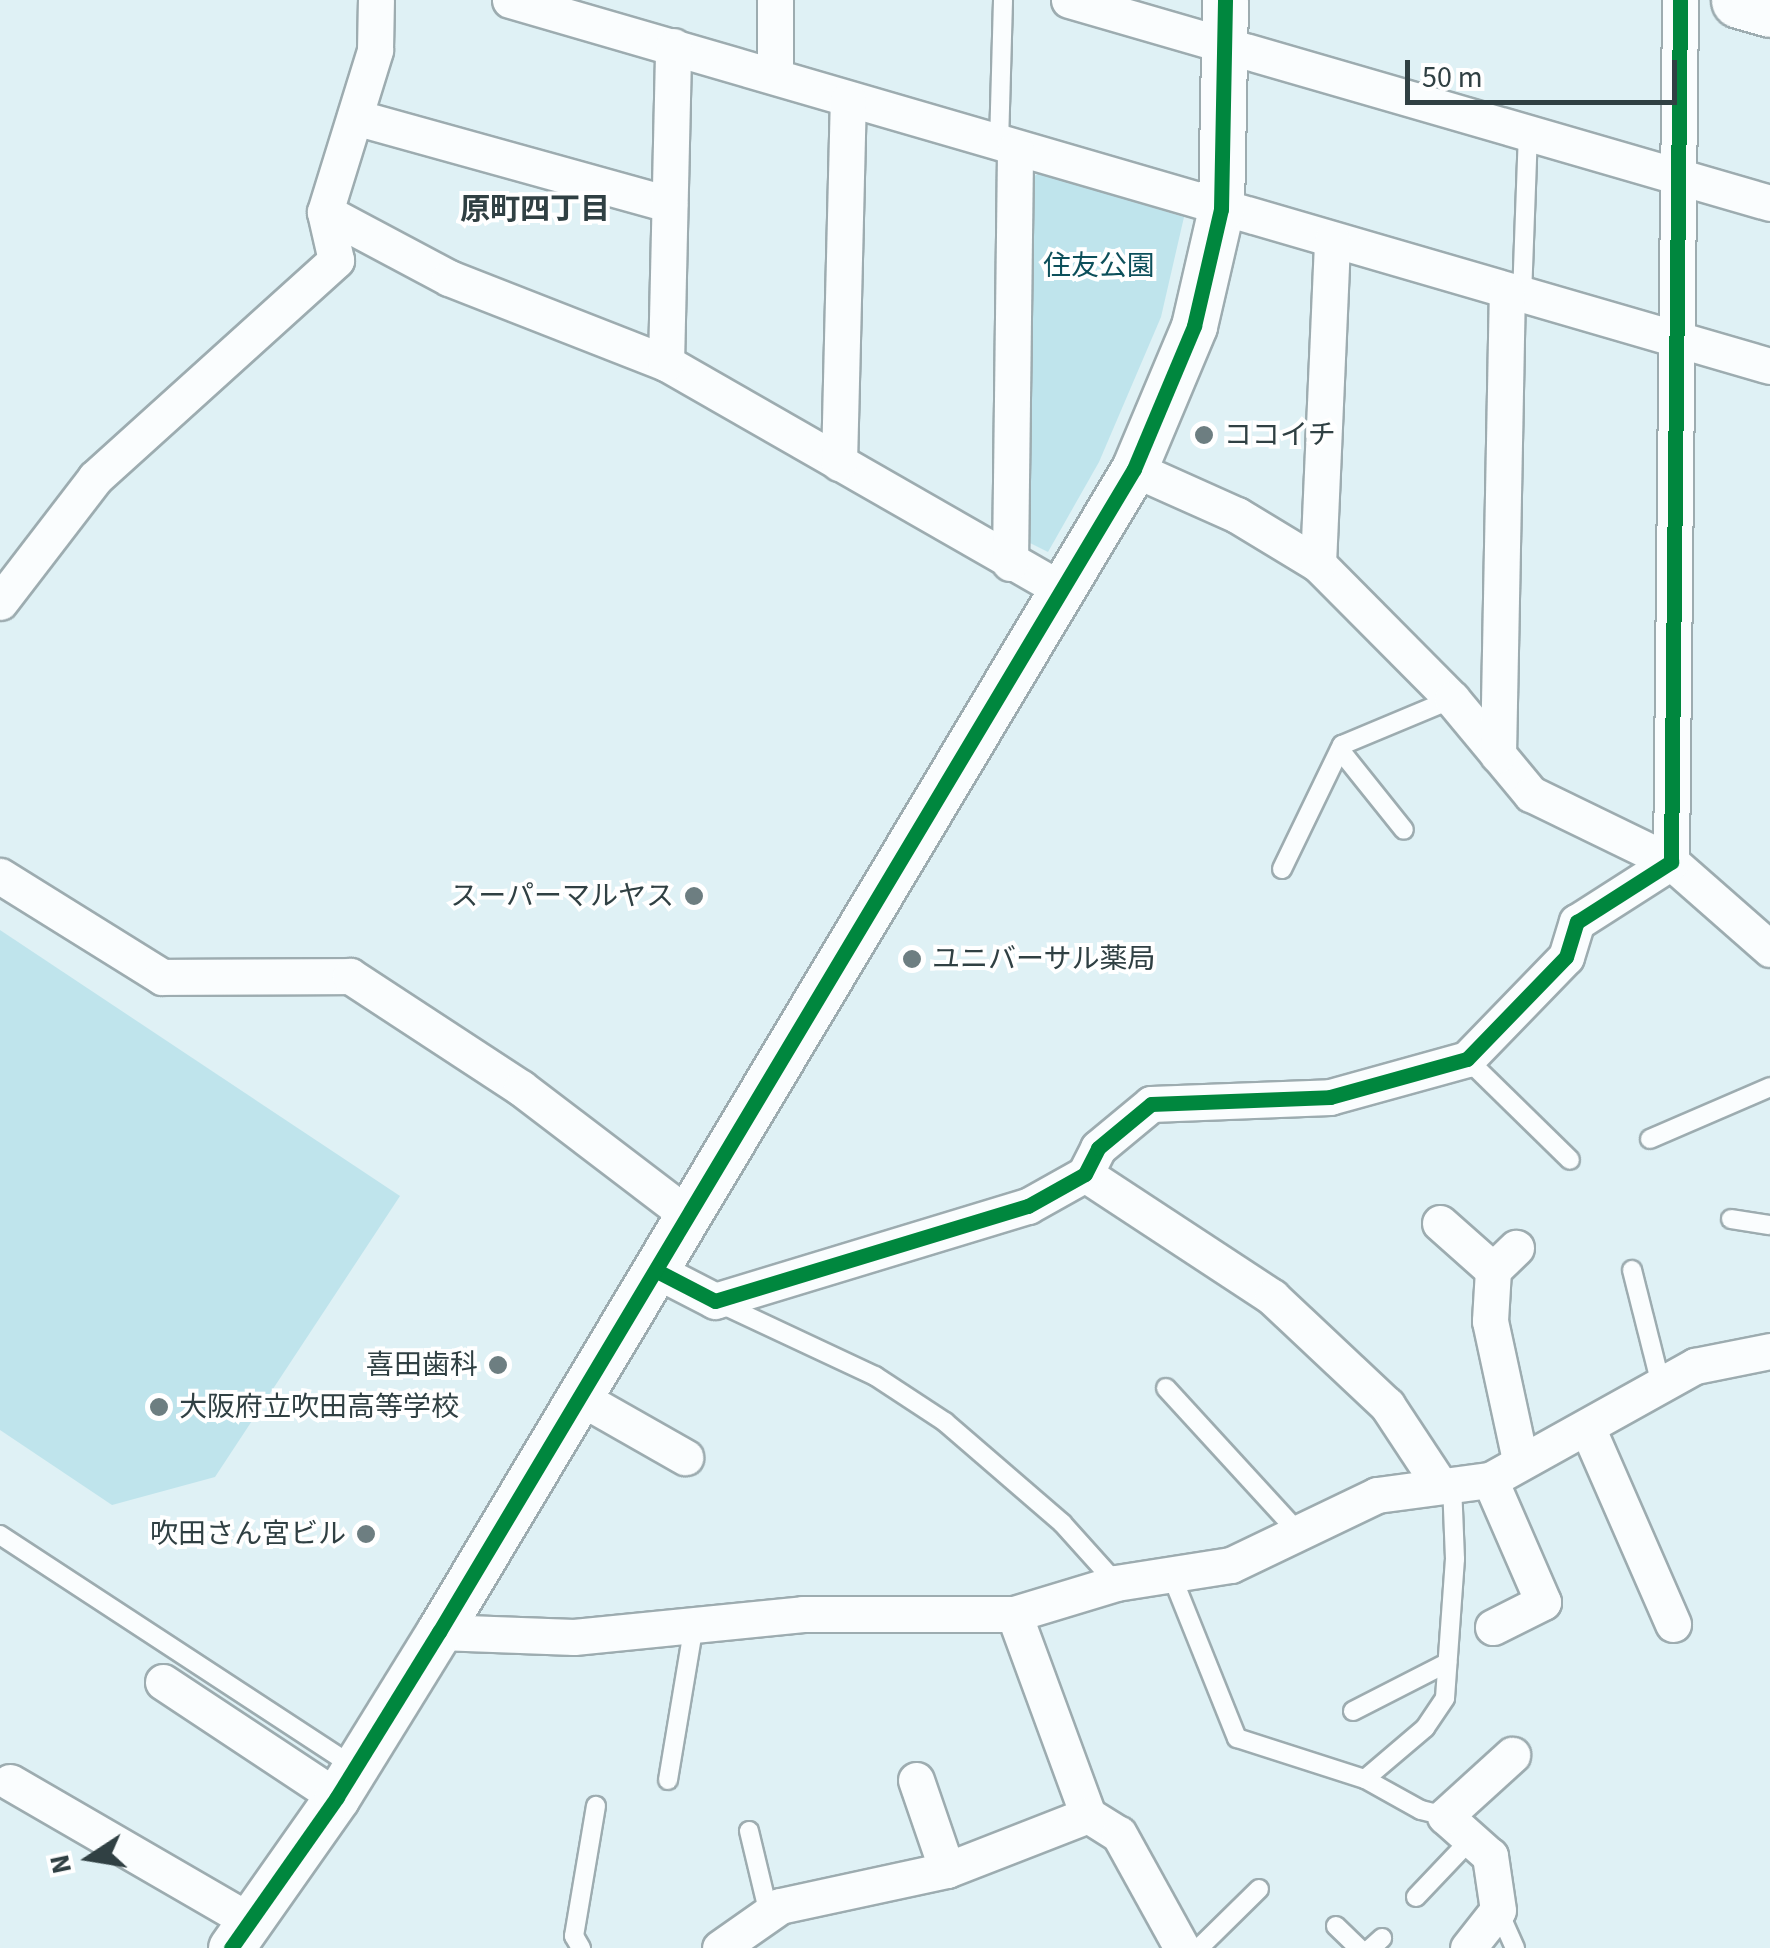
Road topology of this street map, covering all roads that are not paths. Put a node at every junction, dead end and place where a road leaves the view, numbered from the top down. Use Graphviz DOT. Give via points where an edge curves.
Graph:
graph roads {
  1 [pos="376,0"];
  2 [pos="510,0"];
  3 [pos="775,0"];
  4 [pos="1003,0"];
  5 [pos="1070,0"];
  6 [pos="1225,0"];
  7 [pos="1680,0"];
  8 [pos="1739,0"];
  9 [pos="1770,8"];
  10 [pos="1223,45"];
  11 [pos="673,46"];
  12 [pos="776,75"];
  13 [pos="848,100"];
  14 [pos="355,117"];
  15 [pos="1528,133"];
  16 [pos="1007,146"];
  17 [pos="1680,177"];
  18 [pos="1770,203"];
  19 [pos="669,204"];
  20 [pos="1221,210"];
  21 [pos="325,212"];
  22 [pos="1332,240"];
  23 [pos="1515,294"];
  24 [pos="1677,338"];
  25 [pos="666,363"];
  26 [pos="1770,366"];
  27 [pos="840,463"];
  28 [pos="1134,469"];
  29 [pos="1010,563"];
  30 [pos="1318,564"];
  31 [pos="1062,590"];
  32 [pos="0,602"];
  33 [pos="1452,699"];
  34 [pos="1340,750"];
  35 [pos="1498,754"];
  36 [pos="1404,830"];
  37 [pos="1671,862"];
  38 [pos="1282,869"];
  39 [pos="0,876"];
  40 [pos="1770,949"];
  41 [pos="1467,1059"];
  42 [pos="1770,1087"];
  43 [pos="1650,1139"];
  44 [pos="1570,1160"];
  45 [pos="1085,1174"];
  46 [pos="689,1216"];
  47 [pos="1732,1219"];
  48 [pos="1440,1223"];
  49 [pos="1770,1225"];
  50 [pos="1632,1270"];
  51 [pos="657,1271"];
  52 [pos="715,1301"];
  53 [pos="1770,1351"];
  54 [pos="1662,1385"];
  55 [pos="1166,1388"];
  56 [pos="581,1398"];
  57 [pos="1586,1427"];
  58 [pos="685,1457"];
  59 [pos="1520,1460"];
  60 [pos="1490,1480"];
  61 [pos="1445,1484"];
  62 [pos="1297,1531"];
  63 [pos="0,1535"];
  64 [pos="1171,1574"];
  65 [pos="1116,1583"];
  66 [pos="1014,1614"];
  67 [pos="1673,1624"];
  68 [pos="694,1625"];
  69 [pos="1492,1627"];
  70 [pos="439,1632"];
  71 [pos="1447,1663"];
  72 [pos="164,1682"];
  73 [pos="1353,1711"];
  74 [pos="1512,1755"];
  75 [pos="1365,1779"];
  76 [pos="668,1780"];
  77 [pos="916,1780"];
  78 [pos="10,1782"];
  79 [pos="346,1782"];
  80 [pos="596,1806"];
  81 [pos="1088,1815"];
  82 [pos="1445,1816"];
  83 [pos="749,1832"];
  84 [pos="1471,1840"];
  85 [pos="947,1870"];
  86 [pos="1260,1889"];
  87 [pos="1416,1897"];
  88 [pos="1498,1910"];
  89 [pos="1336,1926"];
  90 [pos="762,1928"];
  91 [pos="242,1935"];
  92 [pos="581,1948"];
  93 [pos="720,1948"];
  94 [pos="1182,1948"];
  95 [pos="1199,1948"];
  96 [pos="1359,1948"];
  97 [pos="1468,1948"];
  98 [pos="1514,1948"];
  1 -- 14 [label="street" via="375,50"];
  2 -- 11 [label="street"];
  3 -- 12 [label="street"];
  4 -- 16 [label="lane"];
  5 -- 10 [label="street"];
  6 -- 10 [label="street"];
  7 -- 17 [label="street"];
  8 -- 9 [label="main road"];
  10 -- 15 [label="street"];
  10 -- 20 [label="street"];
  11 -- 12 [label="street"];
  11 -- 19 [label="street"];
  12 -- 13 [label="street"];
  13 -- 16 [label="street"];
  13 -- 27 [label="street"];
  14 -- 19 [label="street"];
  14 -- 21 [label="street"];
  15 -- 17 [label="street"];
  15 -- 23 [label="lane"];
  16 -- 20 [label="street"];
  16 -- 29 [label="street"];
  17 -- 18 [label="street"];
  17 -- 24 [label="street"];
  19 -- 25 [label="street"];
  20 -- 22 [label="street"];
  20 -- 28 [label="street" via="1194,326"];
  21 -- 25 [label="street" via="449,278"];
  21 -- 32 [label="street" via="336,260 95,478"];
  22 -- 23 [label="street"];
  22 -- 30 [label="street"];
  23 -- 24 [label="street"];
  23 -- 35 [label="street"];
  24 -- 26 [label="street"];
  24 -- 37 [label="street"];
  25 -- 27 [label="street"];
  27 -- 29 [label="street"];
  28 -- 30 [label="street" via="1236,516"];
  28 -- 31 [label="street"];
  29 -- 31 [label="street"];
  30 -- 33 [label="street"];
  31 -- 46 [label="street"];
  33 -- 34 [label="lane"];
  33 -- 35 [label="street"];
  34 -- 36 [label="lane"];
  34 -- 38 [label="lane"];
  35 -- 37 [label="street" via="1532,794"];
  37 -- 40 [label="street"];
  37 -- 41 [label="street" via="1577,922 1566,958"];
  39 -- 46 [label="street" via="162,978 350,976 521,1088"];
  41 -- 44 [label="lane"];
  41 -- 45 [label="street" via="1330,1098 1150,1104 1098,1148"];
  42 -- 43 [label="lane"];
  45 -- 52 [label="street" via="1028,1206"];
  45 -- 61 [label="street" via="1272,1297 1387,1405"];
  46 -- 51 [label="street"];
  47 -- 49 [label="lane"];
  48 -- 59 [label="street" via="1504,1259 1490,1321"];
  50 -- 54 [label="lane"];
  51 -- 52 [label="street"];
  51 -- 56 [label="street"];
  52 -- 65 [label="lane" via="876,1376 945,1422 1062,1523"];
  53 -- 54 [label="street" via="1695,1366"];
  54 -- 57 [label="street"];
  55 -- 62 [label="lane"];
  56 -- 58 [label="street"];
  56 -- 70 [label="street"];
  57 -- 59 [label="street"];
  57 -- 67 [label="street"];
  59 -- 60 [label="street"];
  60 -- 61 [label="street"];
  60 -- 69 [label="street" via="1543,1602"];
  61 -- 62 [label="street" via="1377,1495"];
  61 -- 71 [label="lane" via="1455,1560"];
  62 -- 64 [label="street" via="1230,1564"];
  63 -- 79 [label="lane"];
  64 -- 65 [label="street"];
  64 -- 75 [label="lane" via="1237,1738"];
  65 -- 66 [label="street"];
  66 -- 68 [label="street" via="804,1614"];
  66 -- 81 [label="street"];
  68 -- 70 [label="street" via="574,1636"];
  68 -- 76 [label="lane"];
  70 -- 79 [label="street"];
  71 -- 73 [label="lane"];
  71 -- 75 [label="lane" via="1445,1698 1425,1728"];
  72 -- 79 [label="street"];
  74 -- 82 [label="street"];
  75 -- 82 [label="lane" via="1420,1810"];
  77 -- 85 [label="street"];
  78 -- 91 [label="street"];
  79 -- 91 [label="street"];
  80 -- 92 [label="lane" via="574,1936"];
  81 -- 85 [label="street"];
  81 -- 94 [label="street" via="1119,1834"];
  82 -- 84 [label="street"];
  83 -- 90 [label="lane"];
  84 -- 87 [label="lane"];
  84 -- 88 [label="street" via="1490,1856"];
  85 -- 90 [label="street" via="780,1906"];
  86 -- 95 [label="lane"];
  88 -- 97 [label="street"];
  88 -- 98 [label="lane"];
  89 -- 96 [label="lane"];
  90 -- 93 [label="street"];
}
